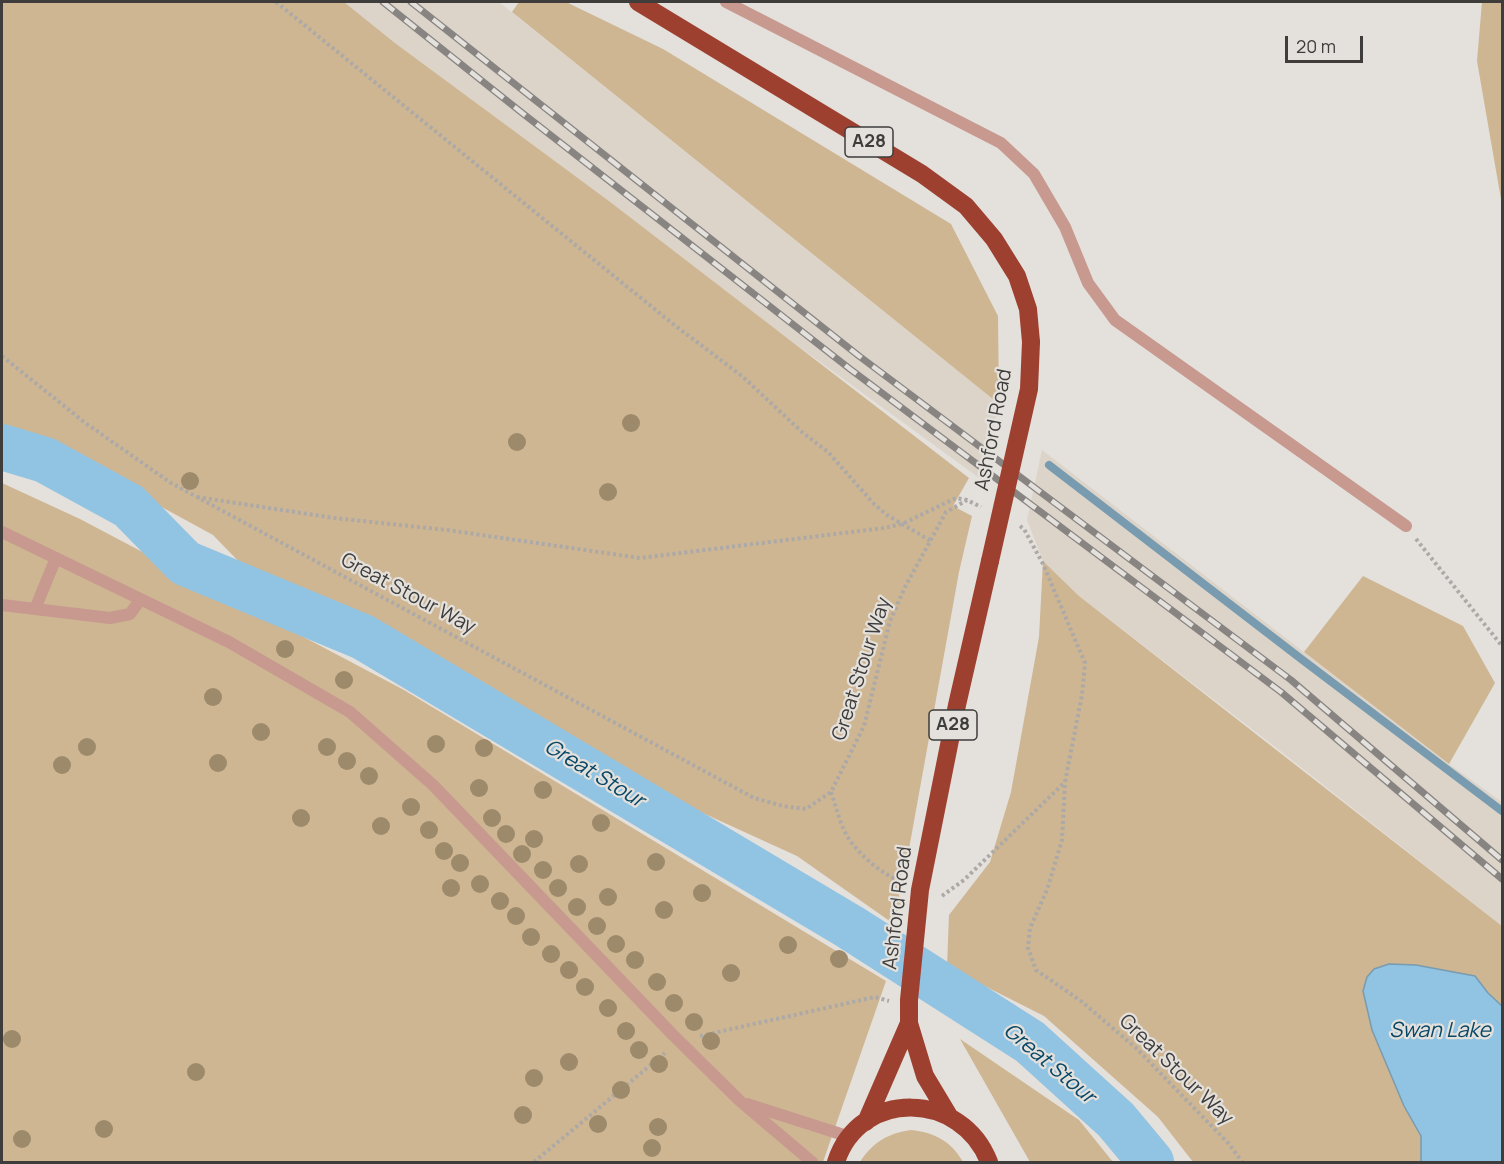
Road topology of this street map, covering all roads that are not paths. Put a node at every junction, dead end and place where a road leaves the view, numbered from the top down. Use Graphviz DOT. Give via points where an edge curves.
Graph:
graph roads {
  1 [pos="638,2"];
  2 [pos="726,2"];
  3 [pos="1406,526"];
  4 [pos="2,532"];
  5 [pos="56,558"];
  6 [pos="140,600"];
  7 [pos="2,605"];
  8 [pos="35,609"];
  9 [pos="909,1023"];
  10 [pos="740,1101"];
  11 [pos="949,1116"];
  12 [pos="866,1122"];
  13 [pos="850,1137"];
  14 [pos="812,1162"];
  15 [pos="836,1162"];
  16 [pos="989,1162"];
  1 -- 9 [label="highway, Ashford Road / A28, bridge" via="922,174 966,206 994,239 1017,276 1028,309 1029,389 957,705 920,890"];
  2 -- 3 [label="lane" via="1001,143 1034,174 1065,227 1088,283 1115,320"];
  4 -- 5 [label="lane"];
  5 -- 6 [label="lane"];
  5 -- 8 [label="lane"];
  6 -- 8 [label="lane" via="130,614 110,618"];
  6 -- 10 [label="lane" via="229,642 350,712 433,785"];
  7 -- 8 [label="lane"];
  9 -- 11 [label="highway, Ashford Road / A28" via="925,1076"];
  9 -- 12 [label="highway, Ashford Road / A28"];
  10 -- 13 [label="lane"];
  10 -- 14 [label="lane"];
  11 -- 12 [label="highway" via="929,1108 907,1107"];
  11 -- 16 [label="highway" via="969,1130"];
  12 -- 13 [label="highway"];
  13 -- 15 [label="highway"];
}
